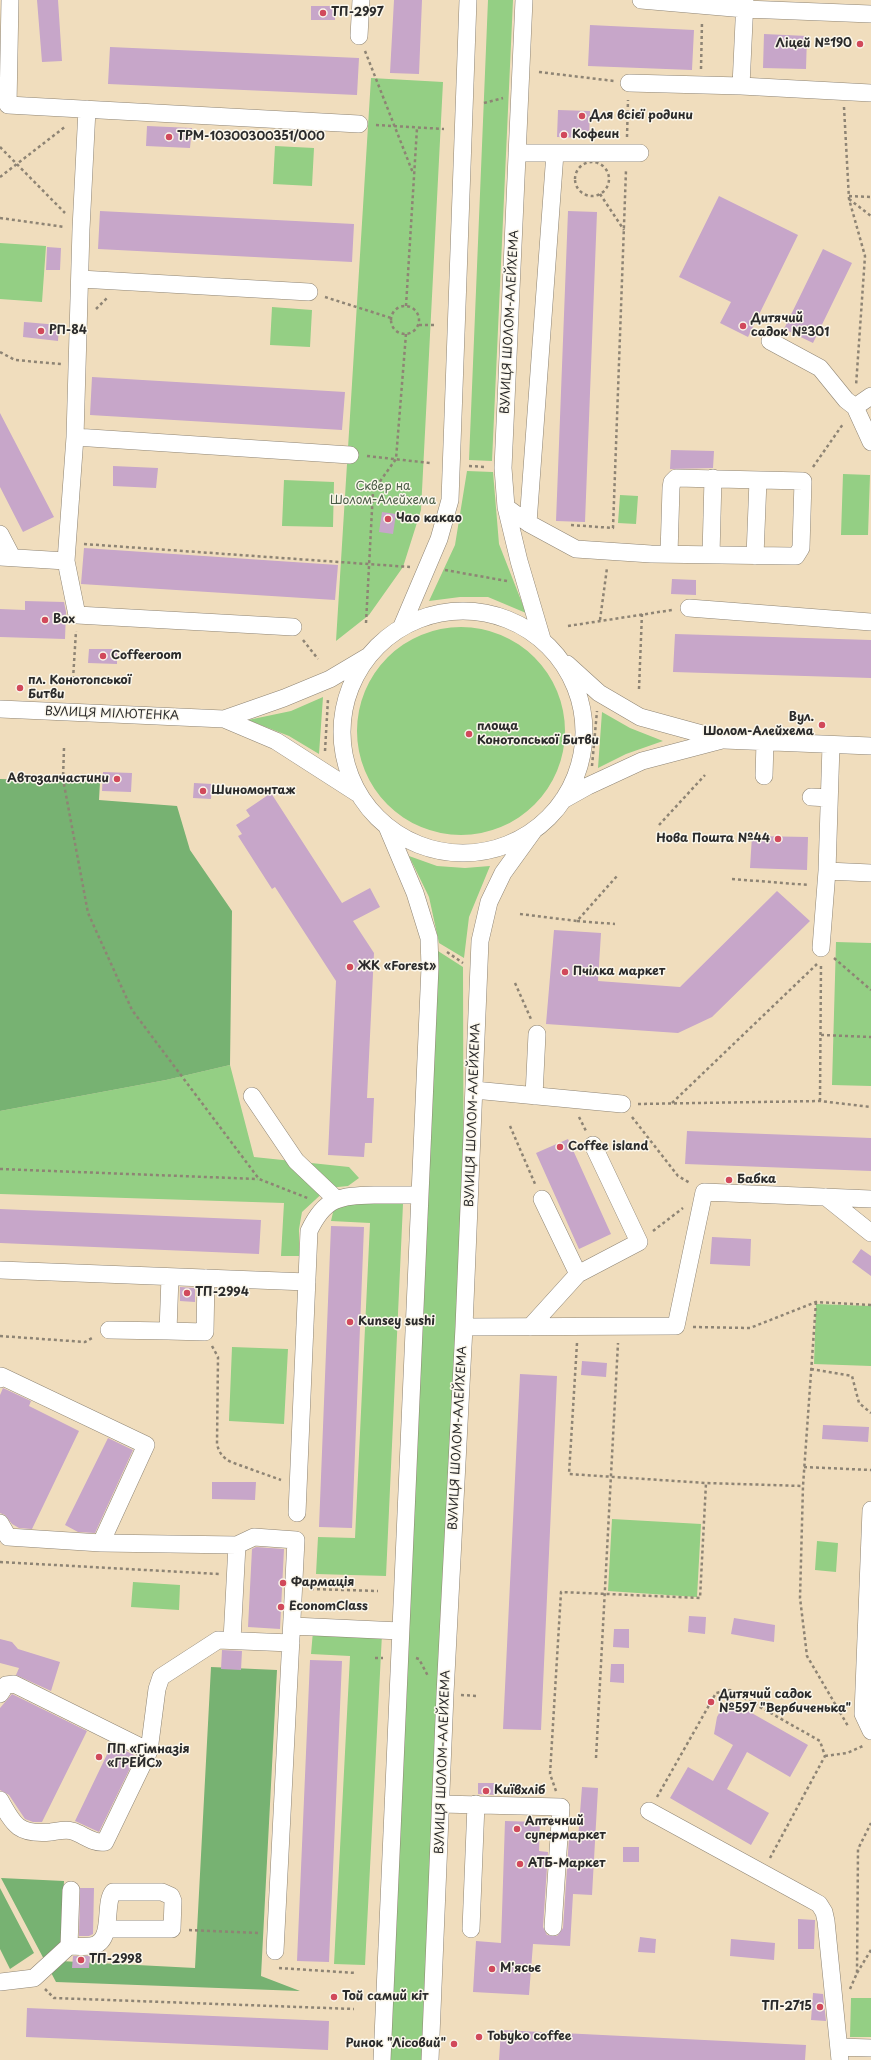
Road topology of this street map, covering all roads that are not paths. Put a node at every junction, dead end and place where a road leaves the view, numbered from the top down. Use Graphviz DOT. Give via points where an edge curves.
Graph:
graph roads {
  1 [pos="10,0"];
  2 [pos="361,0"];
  3 [pos="468,0"];
  4 [pos="524,0"];
  5 [pos="641,0"];
  6 [pos="745,4"];
  7 [pos="871,14"];
  8 [pos="358,36"];
  9 [pos="629,83"];
  10 [pos="742,86"];
  11 [pos="871,93"];
  12 [pos="4,105"];
  13 [pos="87,108"];
  14 [pos="359,124"];
  15 [pos="517,153"];
  16 [pos="555,153"];
  17 [pos="634,153"];
  18 [pos="80,279"];
  19 [pos="309,292"];
  20 [pos="770,342"];
  21 [pos="871,396"];
  22 [pos="855,407"];
  23 [pos="75,437"];
  24 [pos="871,442"];
  25 [pos="350,455"];
  26 [pos="713,478"];
  27 [pos="758,480"];
  28 [pos="506,507"];
  29 [pos="528,523"];
  30 [pos="0,534"];
  31 [pos="669,554"];
  32 [pos="711,555"];
  33 [pos="755,556"];
  34 [pos="6,557"];
  35 [pos="66,561"];
  36 [pos="689,608"];
  37 [pos="871,622"];
  38 [pos="402,626"];
  39 [pos="293,627"];
  40 [pos="542,639"];
  41 [pos="555,653"];
  42 [pos="366,657"];
  43 [pos="0,709"];
  44 [pos="224,719"];
  45 [pos="724,740"];
  46 [pos="766,742"];
  47 [pos="831,745"];
  48 [pos="871,746"];
  49 [pos="764,776"];
  50 [pos="357,793"];
  51 [pos="811,797"];
  52 [pos="829,798"];
  53 [pos="563,800"];
  54 [pos="388,829"];
  55 [pos="534,830"];
  56 [pos="871,873"];
  57 [pos="826,879"];
  58 [pos="821,948"];
  59 [pos="537,1034"];
  60 [pos="474,1090"];
  61 [pos="252,1096"];
  62 [pos="534,1096"];
  63 [pos="622,1104"];
  64 [pos="593,1145"];
  65 [pos="420,1195"];
  66 [pos="826,1197"];
  67 [pos="542,1199"];
  68 [pos="871,1199"];
  69 [pos="332,1203"];
  70 [pos="871,1234"];
  71 [pos="0,1270"];
  72 [pos="578,1274"];
  73 [pos="170,1277"];
  74 [pos="206,1278"];
  75 [pos="307,1282"];
  76 [pos="464,1327"];
  77 [pos="530,1327"];
  78 [pos="109,1330"];
  79 [pos="168,1331"];
  80 [pos="0,1378"];
  81 [pos="871,1510"];
  82 [pos="296,1513"];
  83 [pos="0,1522"];
  84 [pos="101,1543"];
  85 [pos="237,1546"];
  86 [pos="293,1626"];
  87 [pos="400,1631"];
  88 [pos="232,1640"];
  89 [pos="291,1643"];
  90 [pos="0,1694"];
  91 [pos="868,1738"];
  92 [pos="149,1751"];
  93 [pos="0,1800"];
  94 [pos="441,1804"];
  95 [pos="476,1804"];
  96 [pos="649,1811"];
  97 [pos="71,1890"];
  98 [pos="553,1927"];
  99 [pos="108,1929"];
  100 [pos="471,1929"];
  101 [pos="68,1946"];
  102 [pos="275,1951"];
  103 [pos="0,1982"];
  104 [pos="871,2048"];
  105 [pos="840,2053"];
  106 [pos="382,2060"];
  107 [pos="430,2060"];
  1 -- 12 [label="street"];
  2 -- 8 [label="street"];
  3 -- 38 [label="street" via="450,500 428,569"];
  4 -- 15 [label="street, ВУЛИЦЯ ШОЛОМ-АЛЕЙХЕМА"];
  5 -- 6 [label="street" via="702,5"];
  6 -- 7 [label="street"];
  6 -- 10 [label="street"];
  9 -- 10 [label="street"];
  10 -- 11 [label="street"];
  12 -- 13 [label="street"];
  13 -- 14 [label="street"];
  13 -- 18 [label="street"];
  15 -- 16 [label="street"];
  15 -- 28 [label="street, ВУЛИЦЯ ШОЛОМ-АЛЕЙХЕМА" via="503,468"];
  16 -- 17 [label="street"];
  16 -- 29 [label="street"];
  18 -- 19 [label="street"];
  18 -- 23 [label="street"];
  20 -- 22 [label="street" via="820,368 846,400"];
  21 -- 22 [label="street"];
  22 -- 24 [label="street"];
  23 -- 25 [label="street"];
  23 -- 35 [label="street"];
  26 -- 27 [label="street"];
  26 -- 31 [label="street" via="682,477 672,482"];
  26 -- 32 [label="street"];
  27 -- 33 [label="street"];
  27 -- 33 [label="street" via="803,481 801,548 796,556"];
  28 -- 29 [label="street"];
  28 -- 40 [label="street, ВУЛИЦЯ ШОЛОМ-АЛЕЙХЕМА"];
  29 -- 31 [label="street" via="576,549"];
  30 -- 34 [label="street"];
  31 -- 32 [label="street"];
  32 -- 33 [label="street"];
  34 -- 35 [label="street"];
  35 -- 39 [label="street" via="77,615"];
  36 -- 37 [label="street"];
  38 -- 40 [label="street" via="436,613 471,611 506,618"];
  38 -- 42 [label="street"];
  40 -- 41 [label="street"];
  41 -- 45 [label="street" via="599,693 640,717"];
  41 -- 53 [label="street" via="569,674 582,711 582,751 576,776"];
  42 -- 44 [label="street, ВУЛИЦЯ МІЛЮТЕНКА" via="330,679"];
  42 -- 50 [label="street" via="349,689 341,724 344,760"];
  43 -- 44 [label="street, ВУЛИЦЯ МІЛЮТЕНКА"];
  44 -- 50 [label="street, ВУЛИЦЯ МІЛЮТЕНКА" via="276,741"];
  45 -- 46 [label="street"];
  45 -- 53 [label="street" via="642,761"];
  46 -- 47 [label="street"];
  46 -- 49 [label="street"];
  47 -- 48 [label="street"];
  47 -- 52 [label="street"];
  50 -- 54 [label="street"];
  51 -- 52 [label="street"];
  52 -- 57 [label="street"];
  53 -- 55 [label="street"];
  54 -- 55 [label="street" via="422,847 461,854 499,848"];
  54 -- 65 [label="street" via="415,893 429,938 430,967"];
  55 -- 60 [label="street, ВУЛИЦЯ ШОЛОМ-АЛЕЙХЕМА" via="503,873 489,902 480,941"];
  56 -- 57 [label="street"];
  57 -- 58 [label="street"];
  59 -- 62 [label="street"];
  60 -- 62 [label="street"];
  60 -- 76 [label="street, ВУЛИЦЯ ШОЛОМ-АЛЕЙХЕМА"];
  61 -- 69 [label="street" via="296,1162"];
  62 -- 63 [label="street"];
  64 -- 72 [label="street" via="639,1242"];
  65 -- 69 [label="street" via="348,1196"];
  65 -- 87 [label="street"];
  66 -- 68 [label="street"];
  66 -- 70 [label="street"];
  66 -- 77 [label="street" via="704,1192 676,1326"];
  67 -- 72 [label="street"];
  69 -- 75 [label="street" via="316,1217 310,1231"];
  71 -- 73 [label="street"];
  72 -- 77 [label="street"];
  73 -- 74 [label="street"];
  73 -- 79 [label="street"];
  74 -- 75 [label="street"];
  74 -- 79 [label="street" via="205,1332"];
  75 -- 82 [label="street"];
  76 -- 77 [label="street"];
  76 -- 94 [label="street, ВУЛИЦЯ ШОЛОМ-АЛЕЙХЕМА"];
  78 -- 79 [label="street"];
  80 -- 84 [label="street" via="1,1376 146,1445"];
  81 -- 91 [label="street" via="863,1714"];
  83 -- 84 [label="street" via="8,1537"];
  84 -- 85 [label="street"];
  85 -- 86 [label="street" via="254,1538 296,1540"];
  85 -- 88 [label="street"];
  86 -- 87 [label="street"];
  86 -- 89 [label="street"];
  87 -- 106 [label="street"];
  88 -- 89 [label="street"];
  88 -- 92 [label="street" via="214,1641 161,1676 156,1689"];
  89 -- 102 [label="street"];
  90 -- 92 [label="street" via="6,1685 14,1684"];
  92 -- 93 [label="street" via="105,1842 97,1842 72,1831 28,1831 12,1822"];
  94 -- 95 [label="street"];
  94 -- 107 [label="street, ВУЛИЦЯ ШОЛОМ-АЛЕЙХЕМА"];
  95 -- 98 [label="street" via="561,1807"];
  95 -- 100 [label="street"];
  96 -- 105 [label="street" via="819,1904 824,1912"];
  97 -- 101 [label="street"];
  99 -- 99 [label="street" via="172,1929 171,1896 167,1893 113,1892 109,1899"];
  99 -- 101 [label="street" via="94,1946"];
  101 -- 103 [label="street" via="34,1978"];
  104 -- 105 [label="street"];
}
